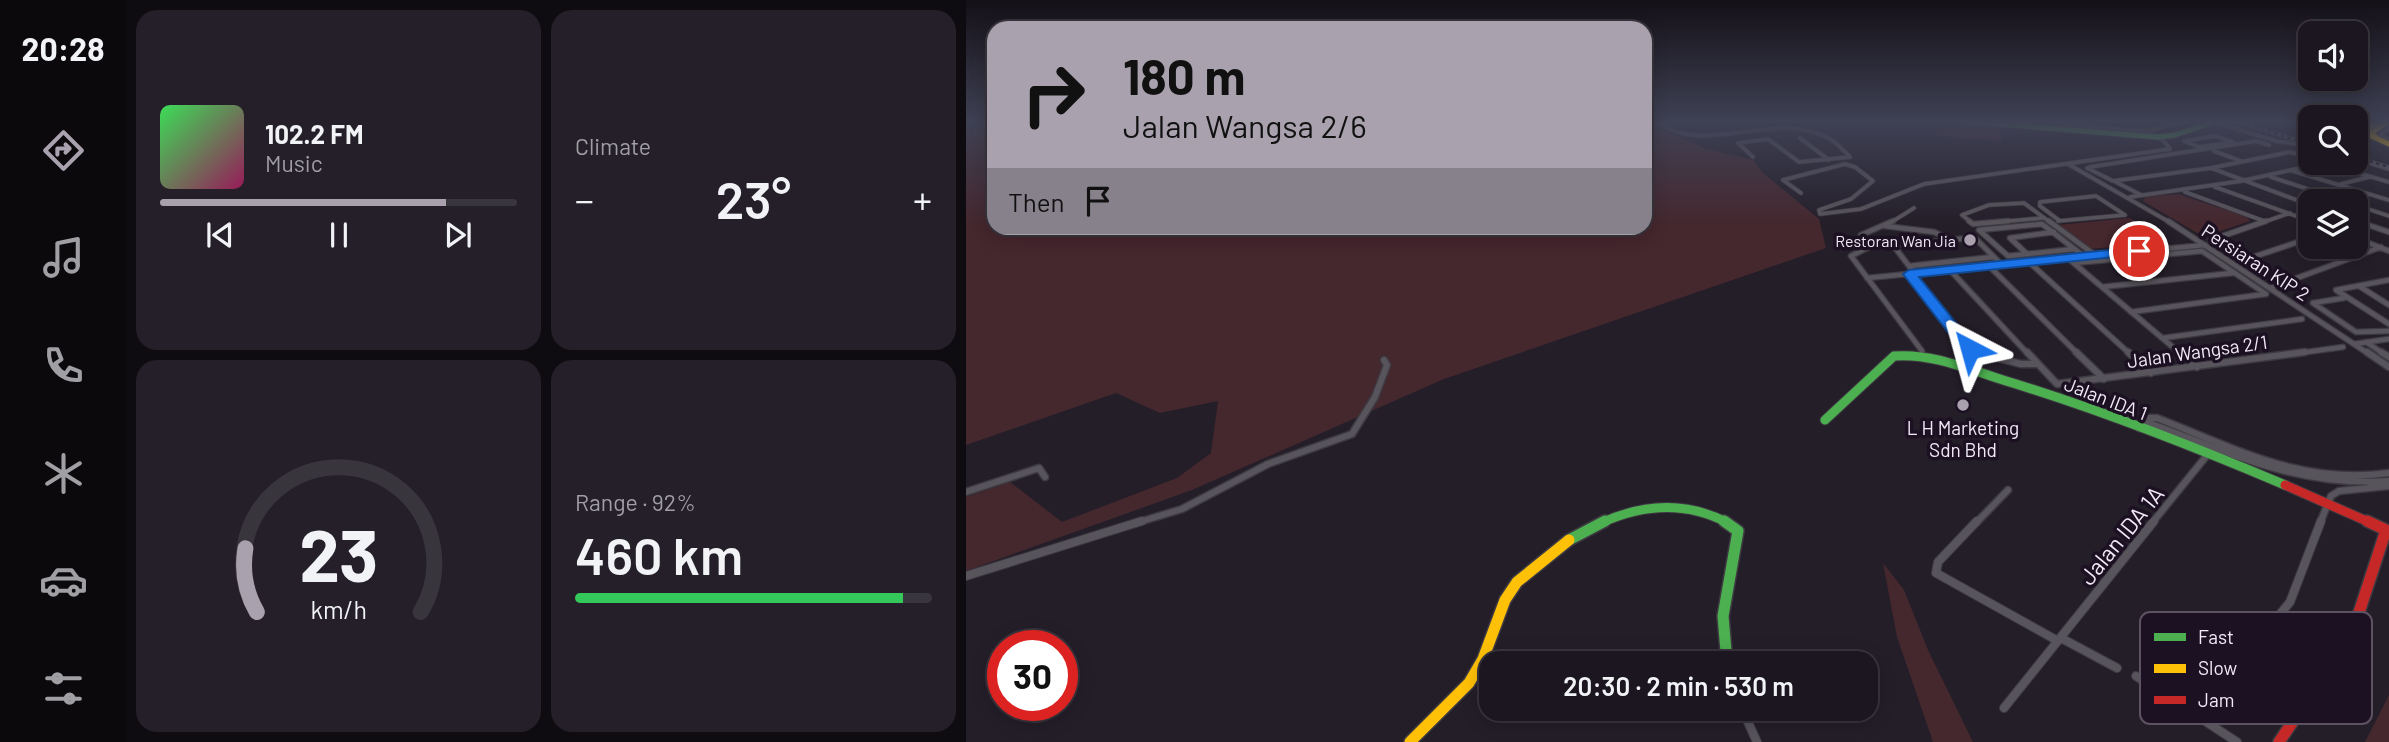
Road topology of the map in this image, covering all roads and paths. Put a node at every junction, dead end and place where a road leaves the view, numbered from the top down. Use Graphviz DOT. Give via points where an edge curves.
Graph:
graph roads {
  1 [pos="1790,156"];
  2 [pos="1823,156"];
  3 [pos="1848,156"];
  4 [pos="2136,156"];
  5 [pos="2172,156"];
  6 [pos="2227,156"];
  7 [pos="2271,156"];
  8 [pos="1829,160"];
  9 [pos="2243,161"];
  10 [pos="2368,163"];
  11 [pos="2068,164"];
  12 [pos="2211,168"];
  13 [pos="2389,169"];
  14 [pos="2298,170"];
  15 [pos="2293,171"];
  16 [pos="2365,175"];
  17 [pos="2268,176"];
  18 [pos="2372,177"];
  19 [pos="2113,181"];
  20 [pos="2241,181"];
  21 [pos="2389,182"];
  22 [pos="2338,185"];
  23 [pos="2213,186"];
  24 [pos="2308,189"];
  25 [pos="2182,190"];
  26 [pos="1801,193"];
  27 [pos="2141,195"];
  28 [pos="2130,197"];
  29 [pos="2388,200"];
  30 [pos="2298,201"];
  31 [pos="1914,208"];
  32 [pos="2368,209"];
  33 [pos="2290,214"];
  34 [pos="2389,216"];
  35 [pos="2298,217"];
  36 [pos="2043,218"];
  37 [pos="2060,221"];
  38 [pos="2265,221"];
  39 [pos="2049,222"];
  40 [pos="2368,224"];
  41 [pos="1885,226"];
  42 [pos="2054,232"];
  43 [pos="2389,232"];
  44 [pos="1861,235"];
  45 [pos="1949,239"];
  46 [pos="2298,242"];
  47 [pos="2368,242"];
  48 [pos="2204,244"];
  49 [pos="1893,245"];
  50 [pos="2182,246"];
  51 [pos="2196,246"];
  52 [pos="2381,247"];
  53 [pos="2074,249"];
  54 [pos="2202,251"];
  55 [pos="2389,251"];
  56 [pos="2027,254"];
  57 [pos="2096,256"];
  58 [pos="1994,257"];
  59 [pos="2085,257"];
  60 [pos="2071,261"];
  61 [pos="2029,263"];
  62 [pos="2002,265"];
  63 [pos="1909,266"];
  64 [pos="1992,269"];
  65 [pos="1950,270"];
  66 [pos="2233,273"];
  67 [pos="1912,274"];
  68 [pos="1867,278"];
  69 [pos="2389,280"];
  70 [pos="2359,286"];
  71 [pos="2102,287"];
  72 [pos="2270,288"];
  73 [pos="2346,298"];
  74 [pos="2389,305"];
  75 [pos="2131,312"];
  76 [pos="2302,319"];
  77 [pos="2389,324"];
  78 [pos="2389,331"];
  79 [pos="2163,338"];
  80 [pos="2389,339"];
  81 [pos="2367,342"];
  82 [pos="2354,344"];
  83 [pos="2343,347"];
  84 [pos="1922,351"];
  85 [pos="2389,357"];
  86 [pos="1384,360"];
  87 [pos="2036,364"];
  88 [pos="2197,367"];
  89 [pos="2389,367"];
  90 [pos="2151,373"];
  91 [pos="2104,379"];
  92 [pos="1825,420"];
  93 [pos="2141,424"];
  94 [pos="2208,454"];
  95 [pos="2389,473"];
  96 [pos="2323,476"];
  97 [pos="1045,477"];
  98 [pos="2389,483"];
  99 [pos="2327,484"];
  100 [pos="2008,490"];
  101 [pos="966,492"];
  102 [pos="2327,505"];
  103 [pos="966,576"];
  104 [pos="2283,612"];
  105 [pos="2359,612"];
  106 [pos="2059,640"];
  107 [pos="1485,651"];
  108 [pos="1726,651"];
  109 [pos="1479,666"];
  110 [pos="2117,668"];
  111 [pos="2136,676"];
  112 [pos="2140,679"];
  113 [pos="2004,708"];
  114 [pos="1747,721"];
  115 [pos="2209,724"];
  116 [pos="2291,724"];
  117 [pos="1410,742"];
  118 [pos="1757,742"];
  119 [pos="2237,742"];
  120 [pos="2279,742"];
  1 -- 8 [label="street" via="1799,162"];
  2 -- 8 [label="street"];
  3 -- 8 [label="street"];
  4 -- 11 [label="street"];
  5 -- 19 [label="street" via="2087,168"];
  6 -- 9 [label="street"];
  7 -- 9 [label="street"];
  9 -- 12 [label="street"];
  10 -- 13 [label="street"];
  11 -- 26 [label="street" via="1924,184 1905,188 1871,207 1820,214 1873,183 1845,164 1784,179"];
  11 -- 28 [label="street, Persiaran KIP 2"];
  12 -- 19 [label="street"];
  12 -- 20 [label="street"];
  14 -- 15 [label="street"];
  15 -- 17 [label="street"];
  15 -- 22 [label="street"];
  16 -- 18 [label="street"];
  17 -- 20 [label="street"];
  17 -- 24 [label="street"];
  18 -- 21 [label="street"];
  18 -- 22 [label="street"];
  19 -- 27 [label="street"];
  20 -- 23 [label="street"];
  20 -- 30 [label="street"];
  22 -- 29 [label="street"];
  23 -- 25 [label="street"];
  23 -- 33 [label="street"];
  25 -- 27 [label="street"];
  25 -- 38 [label="street"];
  27 -- 28 [label="street"];
  28 -- 48 [label="street, Persiaran KIP 2"];
  31 -- 41 [label="street"];
  32 -- 34 [label="street"];
  33 -- 35 [label="street"];
  33 -- 38 [label="street"];
  36 -- 36 [label="street" via="1972,224 1962,215 1989,205 2022,203"];
  36 -- 39 [label="street"];
  37 -- 37 [label="street" via="2122,216 2124,214 2096,196 2040,202"];
  37 -- 39 [label="street"];
  38 -- 46 [label="street" via="2211,240 2242,260"];
  39 -- 57 [label="street"];
  40 -- 43 [label="street"];
  41 -- 44 [label="street"];
  41 -- 45 [label="street" via="1911,233 1934,229"];
  42 -- 53 [label="street"];
  42 -- 56 [label="street" via="2010,237"];
  42 -- 56 [label="street" via="2041,223 1979,230 2006,255"];
  45 -- 49 [label="street"];
  45 -- 58 [label="street" via="1974,238"];
  47 -- 52 [label="street"];
  48 -- 50 [label="street"];
  48 -- 51 [label="street"];
  48 -- 72 [label="street, Persiaran KIP 2"];
  49 -- 63 [label="street"];
  49 -- 68 [label="street" via="1879,242 1851,256"];
  50 -- 51 [label="street"];
  50 -- 57 [label="street"];
  51 -- 54 [label="street"];
  52 -- 55 [label="street"];
  52 -- 72 [label="street"];
  53 -- 56 [label="street"];
  53 -- 59 [label="street"];
  54 -- 60 [label="street"];
  54 -- 66 [label="street"];
  57 -- 59 [label="street"];
  58 -- 62 [label="street"];
  58 -- 63 [label="street"];
  59 -- 60 [label="street"];
  60 -- 61 [label="street"];
  60 -- 71 [label="street"];
  61 -- 62 [label="street"];
  61 -- 90 [label="street"];
  62 -- 64 [label="street"];
  63 -- 67 [label="street"];
  64 -- 65 [label="street"];
  64 -- 91 [label="street"];
  65 -- 67 [label="street"];
  65 -- 87 [label="street"];
  66 -- 71 [label="street"];
  66 -- 75 [label="street" via="2266,294"];
  67 -- 68 [label="street"];
  67 -- 87 [label="street" via="1974,353"];
  68 -- 84 [label="street"];
  69 -- 70 [label="street"];
  70 -- 73 [label="street" via="2336,290"];
  70 -- 74 [label="street"];
  71 -- 75 [label="street"];
  72 -- 82 [label="street, Persiaran KIP 2"];
  73 -- 77 [label="street"];
  73 -- 78 [label="street" via="2313,303 2356,332"];
  75 -- 79 [label="street"];
  76 -- 79 [label="street"];
  79 -- 88 [label="street"];
  80 -- 81 [label="street"];
  81 -- 82 [label="street"];
  81 -- 85 [label="street"];
  82 -- 89 [label="street, Persiaran KIP 2"];
  83 -- 88 [label="street, Jalan Wangsa 2/1"];
  86 -- 103 [label="street" via="1387,365 1375,397 1352,435 1268,464 1182,509"];
  87 -- 91 [label="street, Jalan Wangsa 2/1" via="2055,383"];
  88 -- 90 [label="street, Jalan Wangsa 2/1"];
  90 -- 91 [label="street, Jalan Wangsa 2/1"];
  92 -- 93 [label="street, Jalan IDA 1" via="1894,356 1902,354 2051,393"];
  93 -- 94 [label="street, Jalan IDA 1"];
  93 -- 96 [label="street" via="2157,418 2282,467"];
  93 -- 99 [label="street"];
  94 -- 102 [label="street, Jalan IDA 1"];
  94 -- 106 [label="street, Jalan IDA 1A"];
  95 -- 96 [label="street"];
  96 -- 99 [label="street"];
  97 -- 101 [label="street" via="1039,468"];
  98 -- 99 [label="street"];
  98 -- 102 [label="street" via="2339,491"];
  100 -- 106 [label="street" via="1938,562 1936,573"];
  102 -- 104 [label="street"];
  102 -- 105 [label="street, Jalan IDA 1" via="2386,530"];
  106 -- 110 [label="street"];
  106 -- 113 [label="street, Jalan IDA 1A"];
  107 -- 108 [label="street" via="1498,611 1511,589 1550,554 1616,517 1661,505 1700,509 1738,531 1723,616"];
  109 -- 117 [label="street" via="1467,686"];
  111 -- 112 [label="street"];
  114 -- 118 [label="street"];
  115 -- 119 [label="street"];
  116 -- 120 [label="street, Jalan IDA 1"];
}
